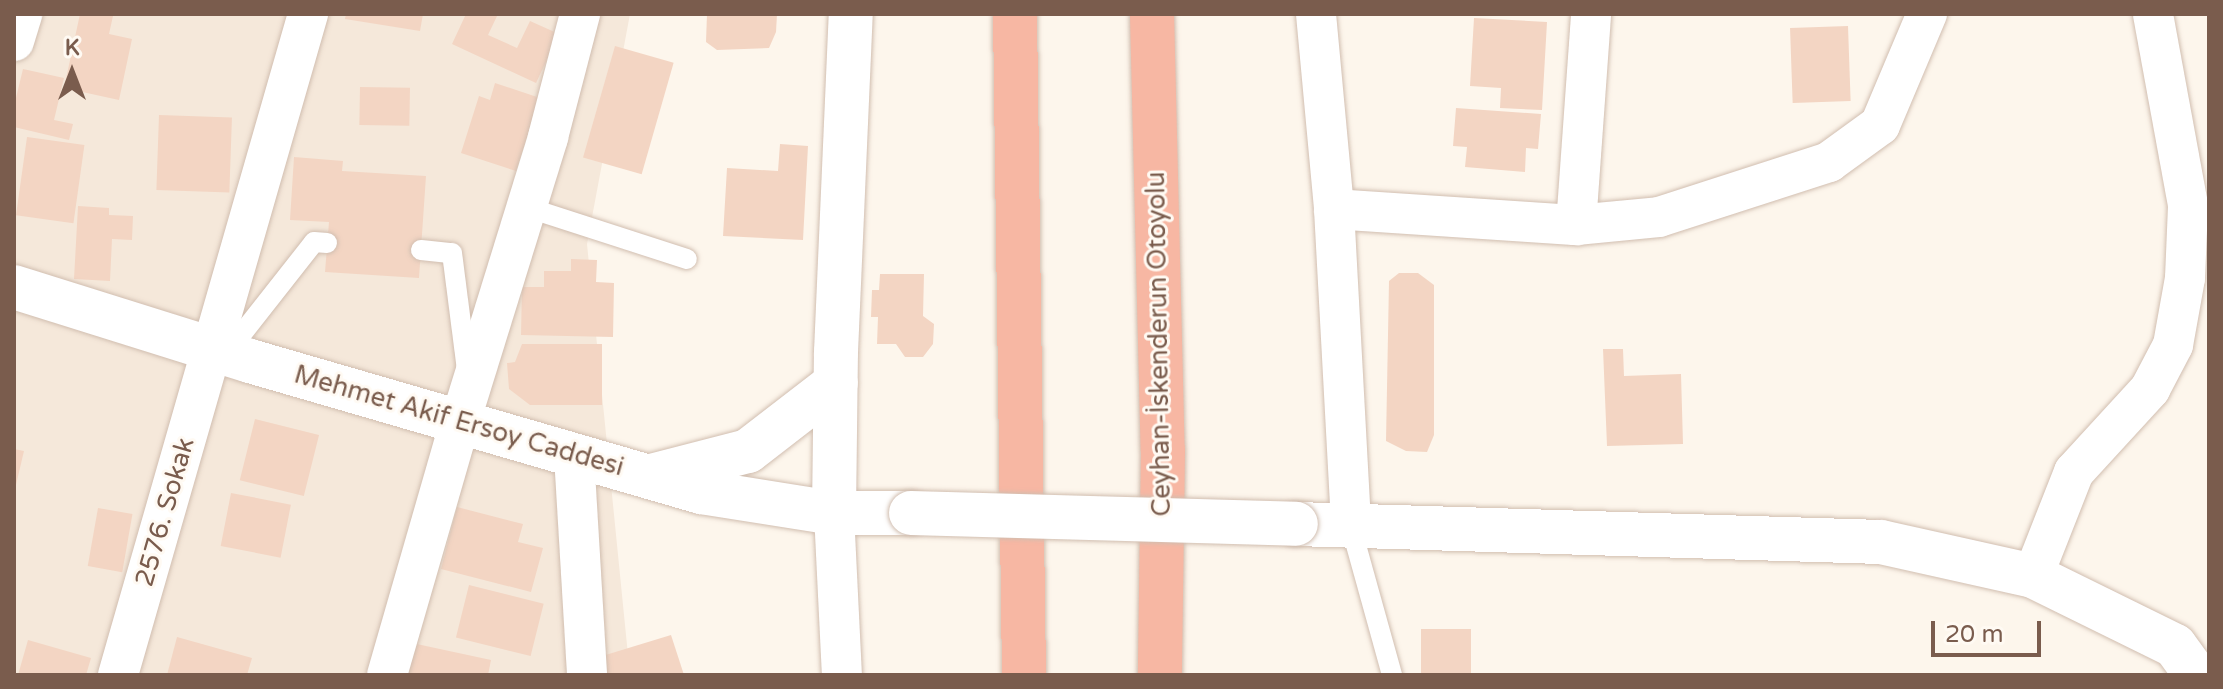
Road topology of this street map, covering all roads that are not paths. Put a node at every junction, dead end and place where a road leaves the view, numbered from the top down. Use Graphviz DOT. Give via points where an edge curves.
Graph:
graph roads {
  1 [pos="22,14"];
  2 [pos="308,14"];
  3 [pos="580,14"];
  4 [pos="851,14"];
  5 [pos="1015,14"];
  6 [pos="1152,14"];
  7 [pos="1316,14"];
  8 [pos="1591,14"];
  9 [pos="1927,14"];
  10 [pos="2153,14"];
  11 [pos="14,41"];
  12 [pos="526,207"];
  13 [pos="1334,209"];
  14 [pos="1576,225"];
  15 [pos="327,243"];
  16 [pos="421,250"];
  17 [pos="687,259"];
  18 [pos="14,287"];
  19 [pos="220,351"];
  20 [pos="836,383"];
  21 [pos="464,406"];
  22 [pos="574,455"];
  23 [pos="649,476"];
  24 [pos="834,513"];
  25 [pos="1351,527"];
  26 [pos="2033,576"];
  27 [pos="2193,658"];
  28 [pos="118,675"];
  29 [pos="387,675"];
  30 [pos="587,675"];
  31 [pos="842,675"];
  32 [pos="1024,675"];
  33 [pos="1160,675"];
  34 [pos="1392,675"];
  1 -- 11 [label="street"];
  2 -- 19 [label="street, 2576. Sokak"];
  3 -- 12 [label="street"];
  4 -- 20 [label="street"];
  5 -- 32 [label="highway"];
  6 -- 33 [label="highway, Ceyhan-İskenderun Otoyolu" via="1163,450"];
  7 -- 13 [label="street"];
  8 -- 14 [label="street"];
  9 -- 14 [label="street" via="1880,125 1829,162 1659,217"];
  10 -- 26 [label="street" via="2188,205 2185,278 2173,345 2150,389 2074,472"];
  12 -- 17 [label="lane"];
  12 -- 21 [label="street"];
  13 -- 14 [label="street"];
  13 -- 25 [label="street"];
  15 -- 19 [label="lane" via="314,242"];
  16 -- 21 [label="lane" via="452,253"];
  18 -- 19 [label="street, Mehmet Akif Ersoy Caddesi"];
  19 -- 21 [label="street, Mehmet Akif Ersoy Caddesi"];
  19 -- 28 [label="street, 2576. Sokak"];
  20 -- 23 [label="street" via="748,451"];
  20 -- 24 [label="street"];
  21 -- 22 [label="street, Mehmet Akif Ersoy Caddesi"];
  21 -- 29 [label="street"];
  22 -- 23 [label="street, Mehmet Akif Ersoy Caddesi"];
  22 -- 30 [label="street"];
  23 -- 24 [label="street, Mehmet Akif Ersoy Caddesi" via="701,492"];
  24 -- 25 [label="street, Mehmet Akif Ersoy Caddesi, bridge"];
  24 -- 31 [label="street"];
  25 -- 26 [label="street, Mehmet Akif Ersoy Caddesi" via="1881,542"];
  25 -- 34 [label="lane"];
  26 -- 27 [label="street, Mehmet Akif Ersoy Caddesi"];
}
